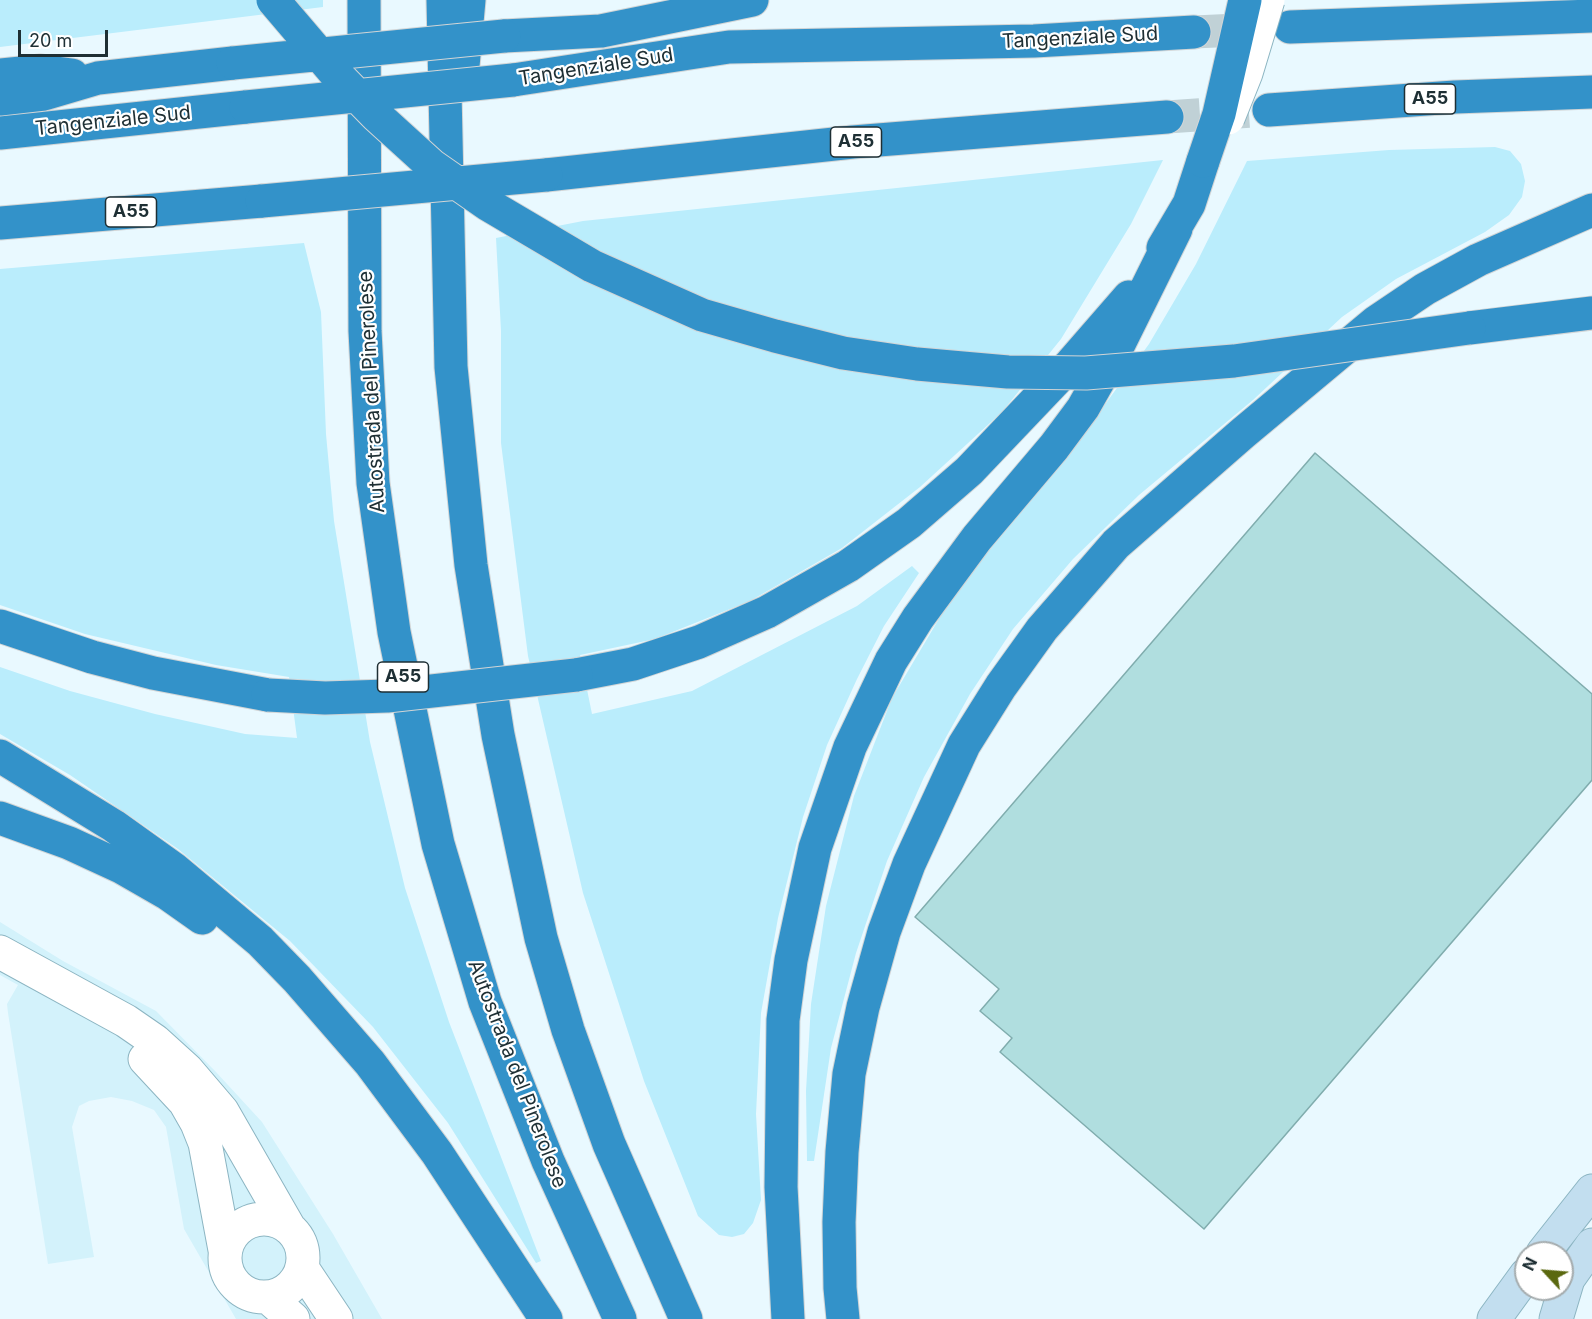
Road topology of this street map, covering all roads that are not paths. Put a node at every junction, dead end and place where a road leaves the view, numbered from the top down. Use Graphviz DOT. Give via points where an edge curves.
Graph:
graph roads {
  1 [pos="273,0"];
  2 [pos="364,0"];
  3 [pos="443,0"];
  4 [pos="469,0"];
  5 [pos="752,0"];
  6 [pos="1245,0"];
  7 [pos="1268,0"];
  8 [pos="1592,16"];
  9 [pos="1290,27"];
  10 [pos="600,31"];
  11 [pos="1194,32"];
  12 [pos="729,47"];
  13 [pos="0,75"];
  14 [pos="98,78"];
  15 [pos="1592,92"];
  16 [pos="0,99"];
  17 [pos="1269,110"];
  18 [pos="1167,117"];
  19 [pos="0,132"];
  20 [pos="1207,161"];
  21 [pos="1592,210"];
  22 [pos="1183,217"];
  23 [pos="0,223"];
  24 [pos="447,248"];
  25 [pos="1592,313"];
  26 [pos="0,626"];
  27 [pos="0,756"];
  28 [pos="0,818"];
  29 [pos="0,952"];
  30 [pos="41,975"];
  31 [pos="336,1023"];
  32 [pos="1592,1191"];
  33 [pos="288,1226"];
  34 [pos="1552,1241"];
  35 [pos="1592,1245"];
  36 [pos="225,1250"];
  37 [pos="302,1268"];
  38 [pos="1514,1292"];
  39 [pos="268,1297"];
  40 [pos="293,1319"];
  41 [pos="336,1319"];
  42 [pos="546,1319"];
  43 [pos="620,1319"];
  44 [pos="686,1319"];
  45 [pos="788,1319"];
  46 [pos="843,1319"];
  47 [pos="1494,1319"];
  48 [pos="1556,1319"];
  1 -- 25 [label="highway, bridge" via="376,115 431,165 487,204 612,276 702,315 775,336 917,364 1008,372 1086,373 1234,361"];
  2 -- 43 [label="highway, Autostrada del Pinerolese / A55" via="365,331 371,460 394,632 438,844 485,1002 548,1161"];
  3 -- 24 [label="highway"];
  4 -- 24 [label="highway"];
  5 -- 10 [label="highway"];
  6 -- 20 [label="highway, bridge"];
  7 -- 20 [label="street, bridge" via="1246,73"];
  8 -- 9 [label="highway"];
  10 -- 12 [label="highway"];
  10 -- 14 [label="highway, bridge" via="504,36"];
  11 -- 12 [label="highway, Tangenziale Sud" via="1034,41"];
  12 -- 19 [label="highway, Tangenziale Sud, bridge" via="513,80"];
  13 -- 14 [label="highway" via="41,71"];
  14 -- 16 [label="highway" via="44,94"];
  15 -- 17 [label="highway, A55"];
  18 -- 23 [label="highway, A55, bridge" via="854,142 546,175"];
  20 -- 22 [label="highway"];
  21 -- 46 [label="highway" via="1478,260 1376,322 1116,544 1042,629 1001,686 964,745 909,864 863,1007 849,1074 842,1152 839,1222"];
  22 -- 26 [label="highway, bridge" via="1129,297 1069,366 969,471 909,523 848,566 767,612 688,646 633,664 576,675 387,696 325,698 268,694 153,673"];
  22 -- 45 [label="highway" via="1083,408 976,538 918,618 891,661 850,747 815,848 791,960 783,1020 781,1187"];
  24 -- 44 [label="highway" via="452,367 471,565 516,828 541,938 568,1030 609,1144"];
  27 -- 31 [label="highway" via="114,826 174,869 260,941"];
  28 -- 31 [label="highway" via="69,843 168,894"];
  29 -- 30 [label="street"];
  30 -- 33 [label="street" via="126,1021 155,1041 201,1084 227,1118"];
  30 -- 36 [label="street" via="163,1076 197,1123 211,1171"];
  31 -- 42 [label="highway" via="437,1153"];
  32 -- 34 [label="street"];
  33 -- 36 [label="street" via="264,1218 249,1221 229,1238"];
  33 -- 37 [label="street" via="303,1250"];
  35 -- 48 [label="street" via="1568,1279"];
  36 -- 39 [label="street" via="225,1267 233,1283 254,1296"];
  37 -- 39 [label="street" via="285,1291"];
  37 -- 41 [label="street"];
  38 -- 47 [label="street"];
  39 -- 40 [label="street"];
}
